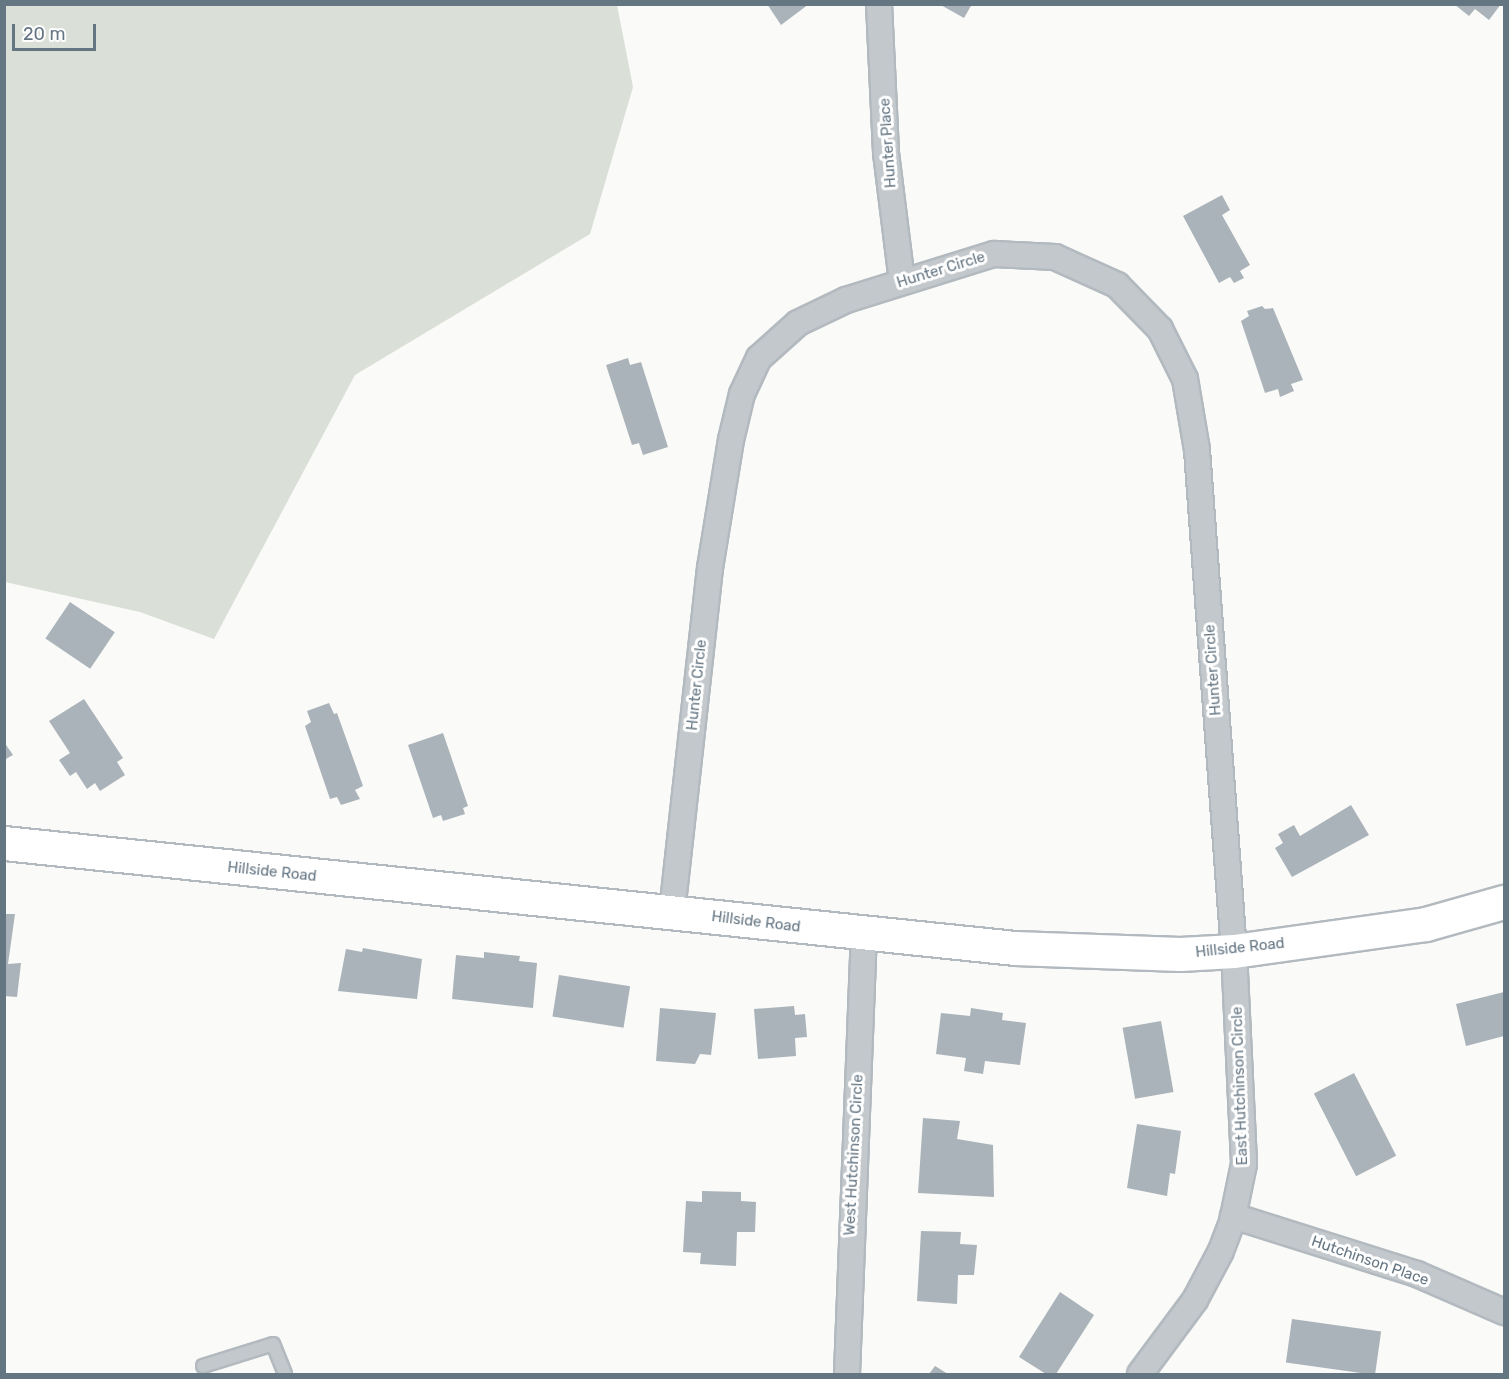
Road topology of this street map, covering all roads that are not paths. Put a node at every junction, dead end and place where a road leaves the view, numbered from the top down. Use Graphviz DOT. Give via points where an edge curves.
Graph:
graph roads {
  1 [pos="879,4"];
  2 [pos="902,282"];
  3 [pos="4,843"];
  4 [pos="1504,902"];
  5 [pos="672,912"];
  6 [pos="864,935"];
  7 [pos="1234,951"];
  8 [pos="1233,1216"];
  9 [pos="1504,1312"];
  10 [pos="203,1366"];
  11 [pos="285,1374"];
  12 [pos="847,1374"];
  13 [pos="1140,1374"];
  1 -- 2 [label="street, Hunter Place" via="886,153"];
  2 -- 5 [label="street, Hunter Circle" via="846,300 798,322 759,358 742,394 710,568"];
  2 -- 7 [label="street, Hunter Circle" via="994,254 1055,257 1117,285 1160,329 1185,379 1197,450"];
  3 -- 5 [label="street, Hillside Road"];
  4 -- 7 [label="street, Hillside Road" via="1426,924"];
  5 -- 6 [label="street, Hillside Road"];
  6 -- 7 [label="street, Hillside Road" via="1015,948 1180,954"];
  6 -- 12 [label="street, West Hutchinson Circle"];
  7 -- 8 [label="street, East Hutchinson Circle" via="1244,1164"];
  8 -- 9 [label="street, Hutchinson Place" via="1416,1274"];
  8 -- 13 [label="street, East Hutchinson Circle" via="1221,1251 1195,1300"];
  10 -- 11 [label="lane" via="273,1344"];
}
